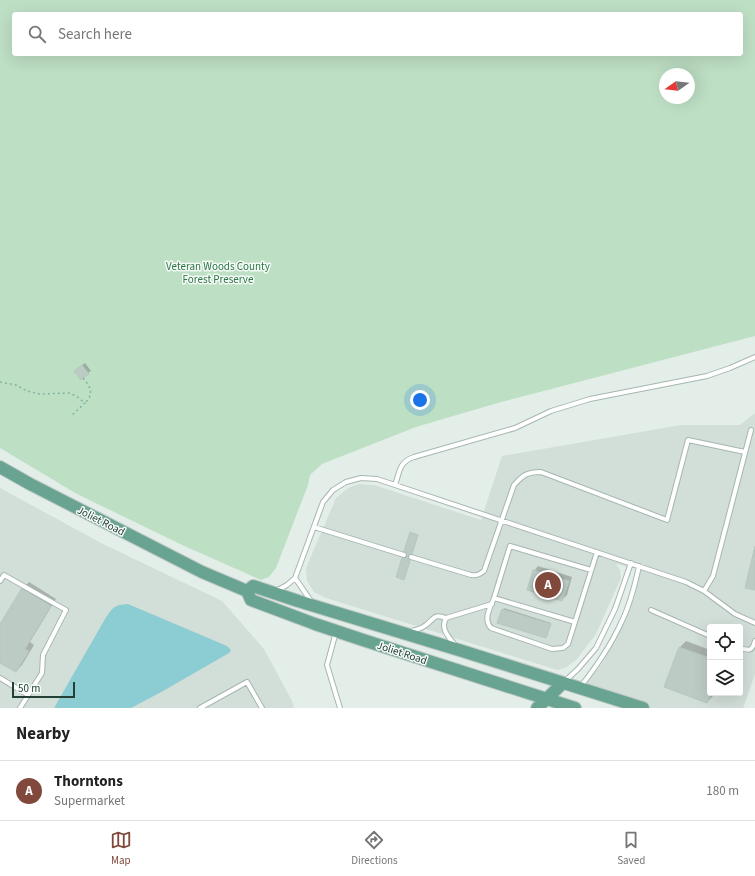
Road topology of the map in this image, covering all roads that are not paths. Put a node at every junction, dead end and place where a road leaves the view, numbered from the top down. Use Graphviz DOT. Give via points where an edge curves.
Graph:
graph roads {
  1 [pos="755,357"];
  2 [pos="751,430"];
  3 [pos="745,452"];
  4 [pos="0,467"];
  5 [pos="395,485"];
  6 [pos="502,520"];
  7 [pos="314,527"];
  8 [pos="597,552"];
  9 [pos="404,554"];
  10 [pos="411,557"];
  11 [pos="631,563"];
  12 [pos="639,566"];
  13 [pos="592,570"];
  14 [pos="295,578"];
  15 [pos="0,581"];
  16 [pos="247,591"];
  17 [pos="704,591"];
  18 [pos="274,592"];
  19 [pos="494,598"];
  20 [pos="492,604"];
  21 [pos="314,606"];
  22 [pos="651,610"];
  23 [pos="446,618"];
  24 [pos="575,622"];
  25 [pos="755,623"];
  26 [pos="336,631"];
  27 [pos="405,633"];
  28 [pos="707,635"];
  29 [pos="755,641"];
  30 [pos="743,649"];
  31 [pos="459,650"];
  32 [pos="0,678"];
  33 [pos="563,683"];
  34 [pos="580,688"];
  35 [pos="28,695"];
  36 [pos="546,699"];
  37 [pos="567,707"];
  38 [pos="20,708"];
  39 [pos="200,708"];
  40 [pos="262,708"];
  41 [pos="340,708"];
  42 [pos="537,708"];
  43 [pos="643,708"];
  1 -- 5 [label="lane" via="707,376 590,399 550,411 515,428 414,457 402,465"];
  2 -- 3 [label="lane"];
  3 -- 6 [label="lane" via="688,440 667,520 541,472 531,472 522,476 514,485"];
  3 -- 17 [label="lane" via="713,576"];
  4 -- 16 [label="main road, Joliet Road" via="195,569"];
  5 -- 6 [label="lane"];
  5 -- 7 [label="lane" via="377,479 361,478 346,482 333,490 323,502"];
  6 -- 8 [label="lane"];
  6 -- 10 [label="lane" via="484,571 480,574 475,576"];
  7 -- 9 [label="lane"];
  7 -- 14 [label="lane"];
  8 -- 11 [label="lane"];
  8 -- 13 [label="lane"];
  11 -- 12 [label="lane"];
  11 -- 33 [label="lane" via="615,609 596,648"];
  12 -- 17 [label="lane"];
  12 -- 34 [label="lane" via="622,622"];
  13 -- 19 [label="lane" via="510,546"];
  13 -- 24 [label="lane"];
  14 -- 18 [label="lane"];
  14 -- 21 [label="lane"];
  15 -- 35 [label="lane" via="4,575 66,610 43,655 42,673"];
  16 -- 18 [label="main road, Joliet Road" via="253,586"];
  16 -- 26 [label="main road, Joliet Road" via="252,600"];
  17 -- 25 [label="lane" via="735,614"];
  18 -- 21 [label="main road, Joliet Road"];
  19 -- 20 [label="lane"];
  19 -- 24 [label="lane"];
  20 -- 23 [label="lane"];
  20 -- 24 [label="lane" via="487,619 491,628 552,649 563,648 568,644"];
  21 -- 27 [label="main road, Joliet Road"];
  22 -- 28 [label="lane"];
  23 -- 27 [label="lane" via="436,616 427,624"];
  23 -- 31 [label="lane" via="443,622 445,631"];
  26 -- 36 [label="main road, Joliet Road"];
  26 -- 41 [label="lane" via="327,665"];
  27 -- 31 [label="main road, Joliet Road"];
  29 -- 30 [label="lane" via="750,650"];
  31 -- 33 [label="main road, Joliet Road"];
  32 -- 35 [label="lane"];
  33 -- 34 [label="main road, Joliet Road"];
  33 -- 36 [label="main road"];
  34 -- 37 [label="main road"];
  34 -- 43 [label="main road, Joliet Road"];
  35 -- 38 [label="lane"];
  36 -- 37 [label="main road, Joliet Road"];
  36 -- 42 [label="main road"];
  39 -- 40 [label="lane" via="247,682"];
}
